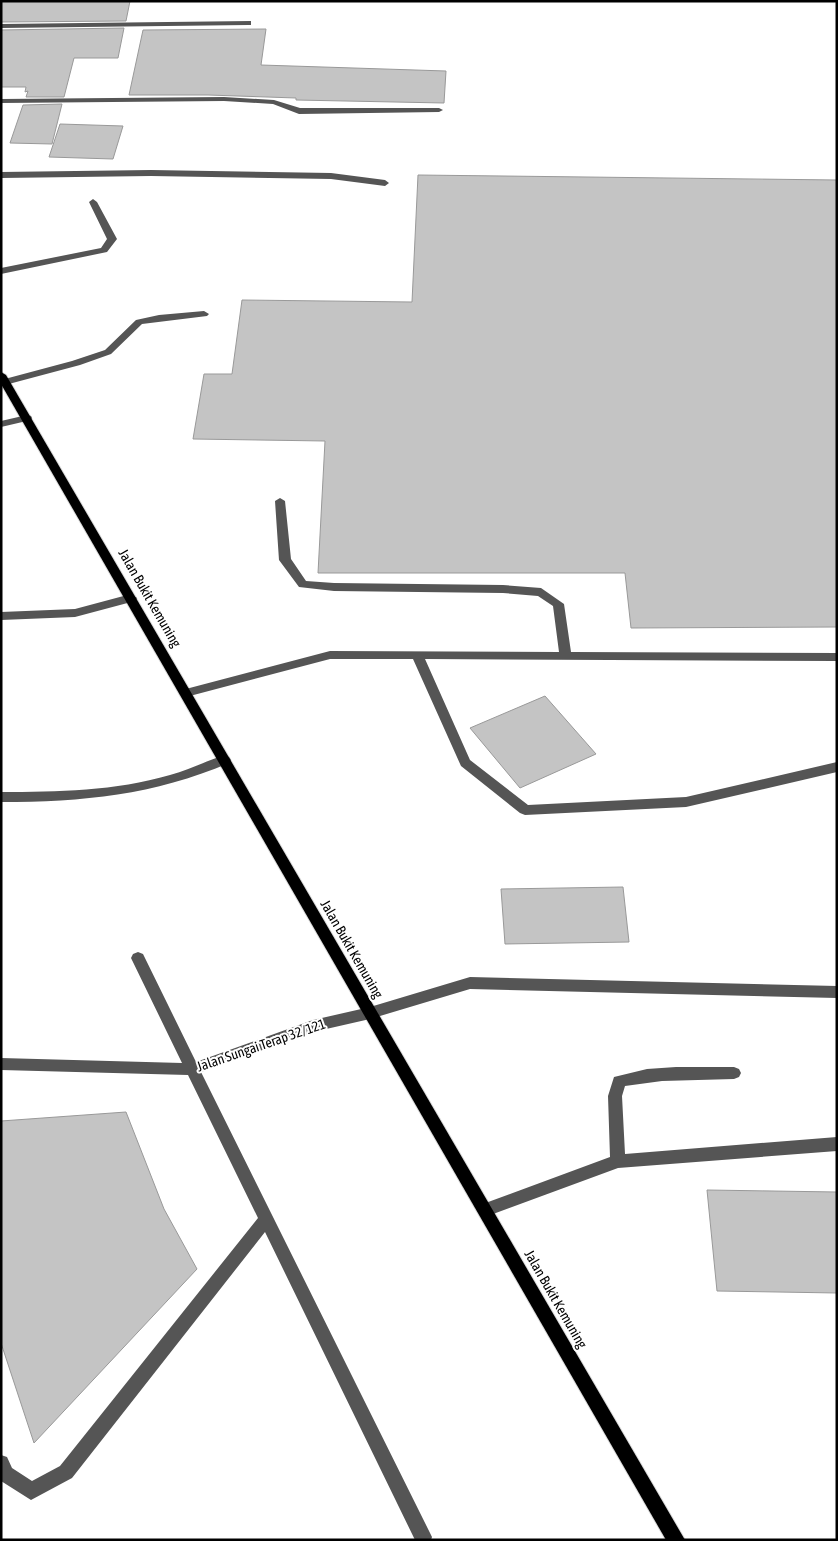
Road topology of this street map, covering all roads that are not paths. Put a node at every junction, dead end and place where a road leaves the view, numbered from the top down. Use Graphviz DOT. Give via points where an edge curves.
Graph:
graph roads {
  1 [pos="248,23"];
  2 [pos="1,26"];
  3 [pos="1,101"];
  4 [pos="438,110"];
  5 [pos="1,175"];
  6 [pos="385,183"];
  7 [pos="93,202"];
  8 [pos="1,271"];
  9 [pos="204,314"];
  10 [pos="3,378"];
  11 [pos="27,418"];
  12 [pos="1,424"];
  13 [pos="280,501"];
  14 [pos="131,598"];
  15 [pos="1,616"];
  16 [pos="417,655"];
  17 [pos="566,656"];
  18 [pos="837,657"];
  19 [pos="186,693"];
  20 [pos="224,760"];
  21 [pos="837,767"];
  22 [pos="1,797"];
  23 [pos="138,958"];
  24 [pos="837,992"];
  25 [pos="370,1013"];
  26 [pos="1,1064"];
  27 [pos="193,1069"];
  28 [pos="734,1073"];
  29 [pos="837,1144"];
  30 [pos="618,1161"];
  31 [pos="485,1210"];
  32 [pos="267,1218"];
  33 [pos="1,1463"];
  34 [pos="424,1537"];
  35 [pos="676,1540"];
  1 -- 2 [label="street"];
  3 -- 4 [label="street" via="224,99 274,102 299,111"];
  5 -- 6 [label="street" via="322,176"];
  7 -- 8 [label="street" via="112,239 104,250"];
  9 -- 10 [label="street" via="139,322 108,352 76,363"];
  10 -- 11 [label="main road, Jalan Bukit Kemuning"];
  11 -- 12 [label="street"];
  11 -- 14 [label="main road, Jalan Bukit Kemuning"];
  13 -- 17 [label="street" via="286,560 303,584 541,592 558,604"];
  14 -- 15 [label="street" via="75,614"];
  14 -- 19 [label="main road, Jalan Bukit Kemuning"];
  16 -- 17 [label="street"];
  16 -- 19 [label="street" via="330,655"];
  16 -- 21 [label="street" via="465,763 525,810 686,802"];
  17 -- 18 [label="street"];
  19 -- 20 [label="main road, Jalan Bukit Kemuning"];
  20 -- 22 [label="street" via="196,773 131,790 55,798"];
  20 -- 25 [label="main road, Jalan Bukit Kemuning"];
  23 -- 27 [label="street"];
  24 -- 25 [label="street, Jalan Sungai Terap 32/121" via="470,983"];
  25 -- 27 [label="street, Jalan Sungai Terap 32/121" via="313,1026"];
  25 -- 31 [label="main road, Jalan Bukit Kemuning"];
  26 -- 27 [label="street, Jalan Sungai Terap 32/121"];
  27 -- 32 [label="street"];
  28 -- 30 [label="street" via="659,1075 619,1081 615,1096"];
  29 -- 30 [label="street"];
  30 -- 31 [label="street"];
  31 -- 35 [label="main road, Jalan Bukit Kemuning"];
  32 -- 33 [label="street" via="66,1472 31,1491 6,1474"];
  32 -- 34 [label="street"];
}
